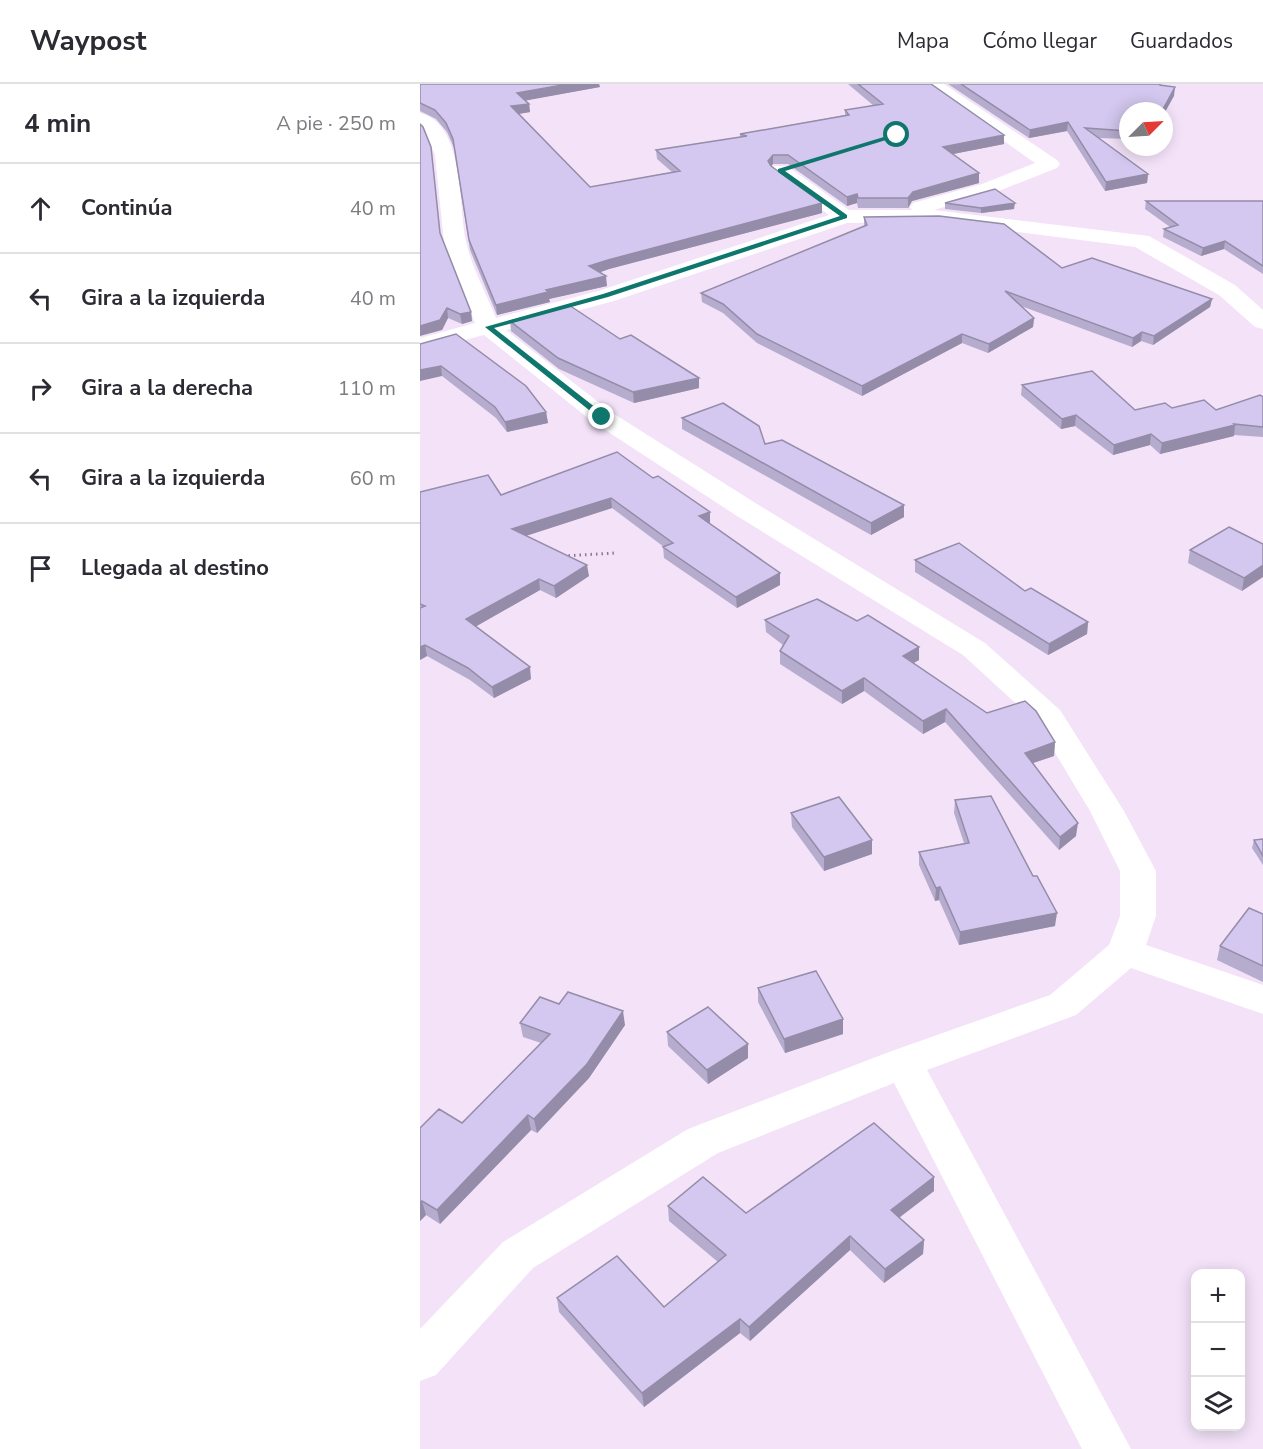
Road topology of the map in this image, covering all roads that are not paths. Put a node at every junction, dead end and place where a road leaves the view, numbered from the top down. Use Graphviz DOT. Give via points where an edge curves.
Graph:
graph roads {
  1 [pos="932,84"];
  2 [pos="420,119"];
  3 [pos="780,170"];
  4 [pos="845,217"];
  5 [pos="1263,322"];
  6 [pos="488,327"];
  7 [pos="420,345"];
  8 [pos="1125,952"];
  9 [pos="1263,1000"];
  10 [pos="903,1063"];
  11 [pos="420,1361"];
  12 [pos="1107,1449"];
  1 -- 4 [label="street" via="1050,165 924,207"];
  2 -- 6 [label="street" via="434,131 445,155 455,242"];
  3 -- 4 [label="street"];
  4 -- 5 [label="street" via="939,216 1141,241 1227,290"];
  4 -- 6 [label="street" via="606,296"];
  6 -- 7 [label="street"];
  6 -- 8 [label="street" via="602,417 974,649 1049,717 1107,811 1138,871 1138,916"];
  8 -- 9 [label="street"];
  8 -- 10 [label="street" via="1063,1005"];
  10 -- 11 [label="street" via="703,1141 518,1255"];
  10 -- 12 [label="street"];
}
